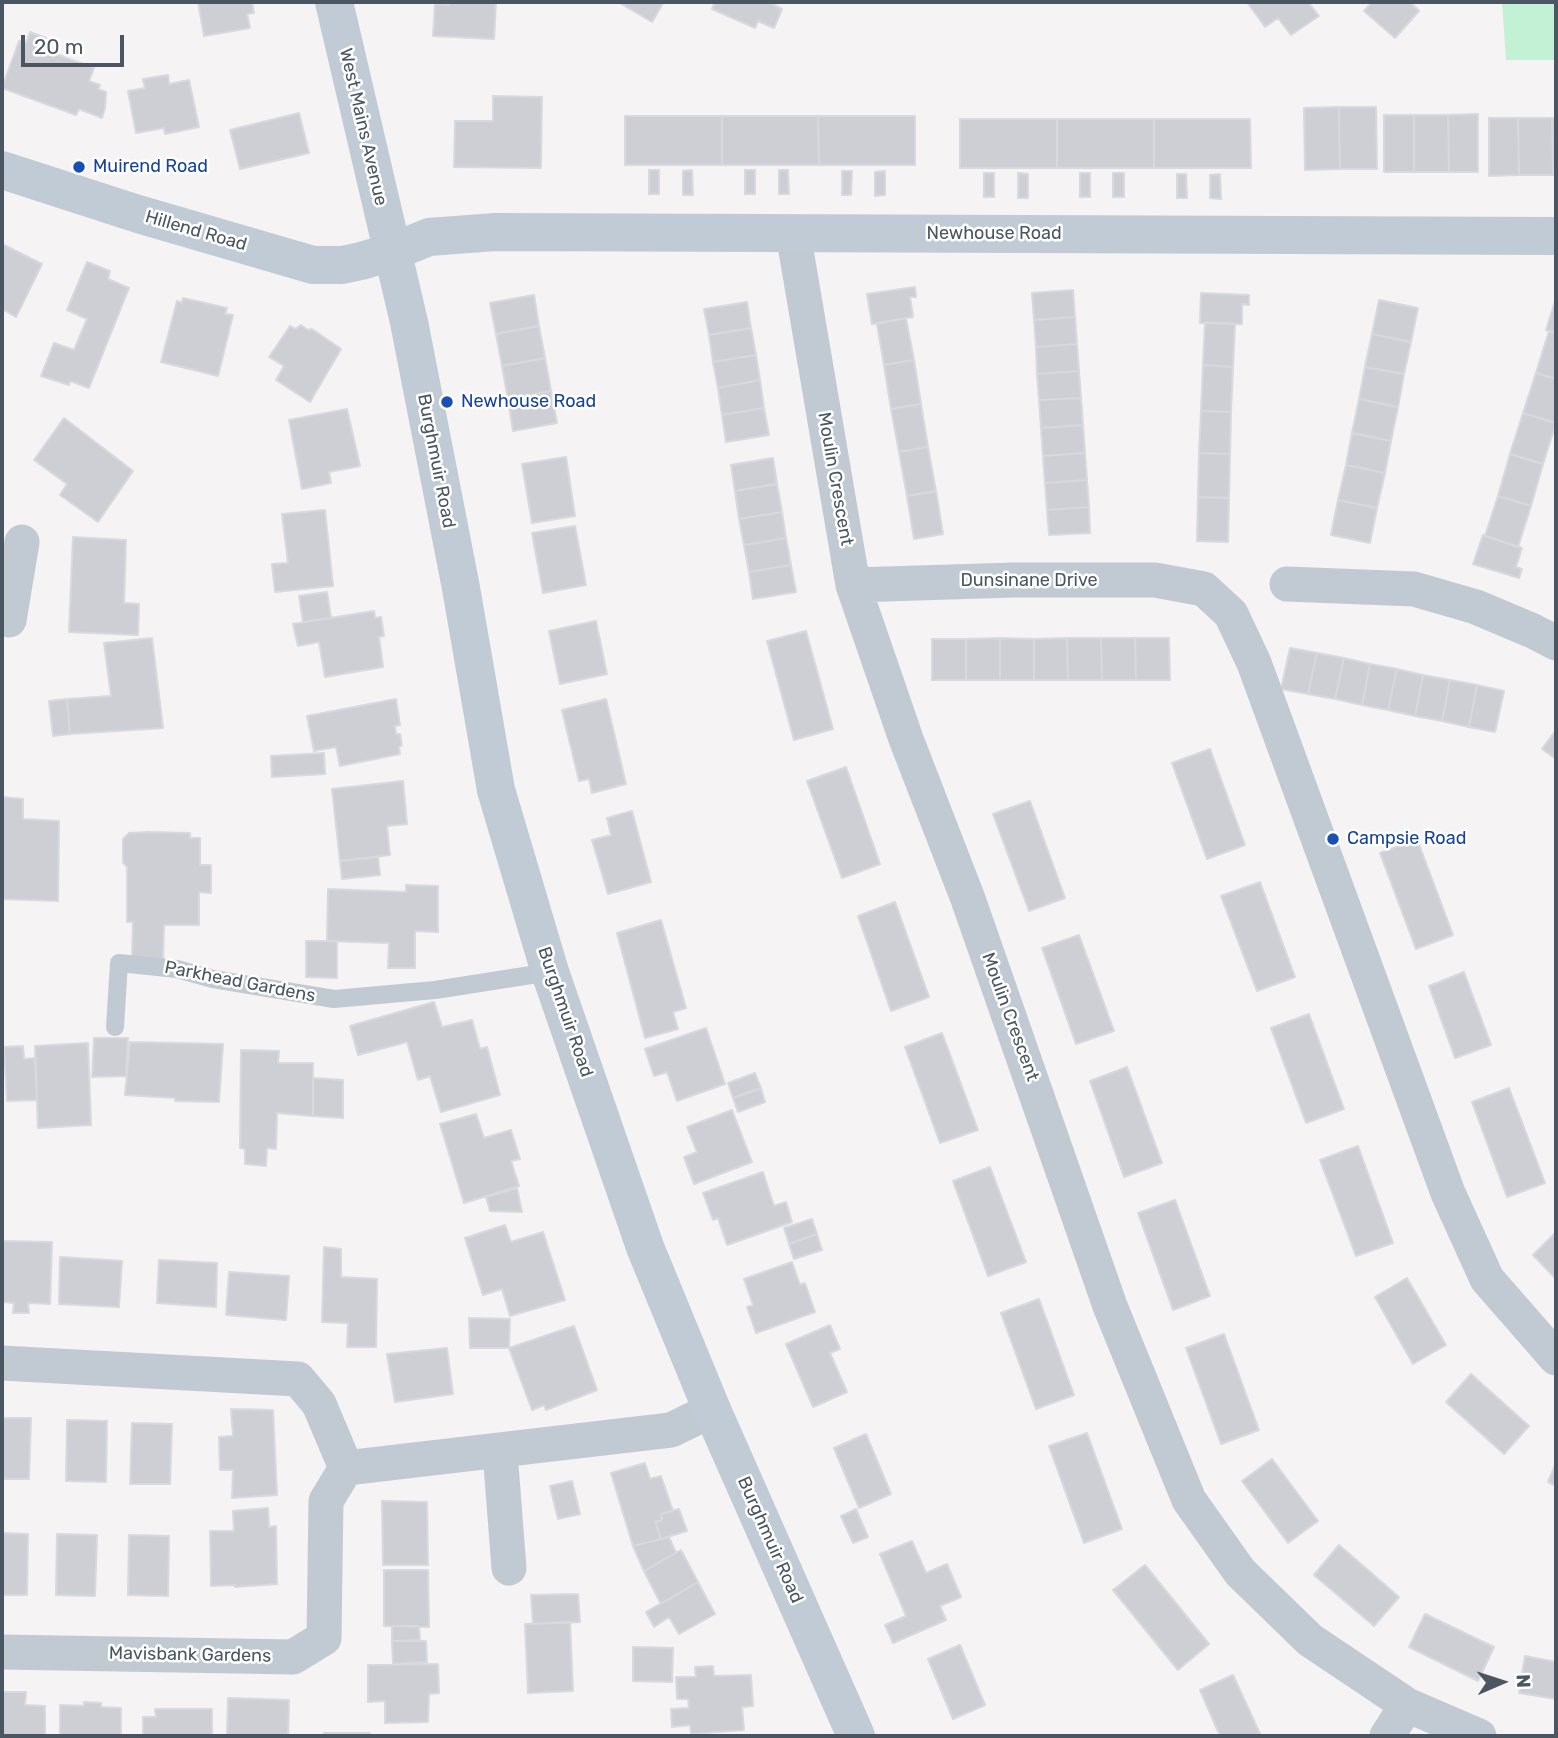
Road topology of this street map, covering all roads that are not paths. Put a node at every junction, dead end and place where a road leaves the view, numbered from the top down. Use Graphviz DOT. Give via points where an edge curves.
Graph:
graph roads {
  1 [pos="334,2"];
  2 [pos="2,170"];
  3 [pos="793,233"];
  4 [pos="1556,236"];
  5 [pos="392,251"];
  6 [pos="22,542"];
  7 [pos="8,582"];
  8 [pos="853,584"];
  9 [pos="1287,584"];
  10 [pos="9,621"];
  11 [pos="1556,643"];
  12 [pos="550,972"];
  13 [pos="115,1027"];
  14 [pos="1556,1357"];
  15 [pos="2,1363"];
  16 [pos="712,1410"];
  17 [pos="500,1452"];
  18 [pos="346,1468"];
  19 [pos="509,1569"];
  20 [pos="2,1652"];
  21 [pos="1406,1705"];
  22 [pos="856,1736"];
  23 [pos="1387,1736"];
  24 [pos="1479,1736"];
  1 -- 5 [label="street, West Mains Avenue"];
  2 -- 5 [label="street, Hillend Road" via="313,265 342,265"];
  3 -- 4 [label="street, Newhouse Road"];
  3 -- 5 [label="street, Newhouse Road" via="495,232 429,237"];
  3 -- 8 [label="street, Moulin Crescent"];
  5 -- 12 [label="street, Burghmuir Road" via="456,559 496,790"];
  6 -- 7 [label="street"];
  7 -- 10 [label="street"];
  8 -- 14 [label="street, Dunsinane Drive" via="1155,580 1204,589 1231,614 1254,663 1448,1193 1487,1279"];
  8 -- 21 [label="street, Moulin Crescent" via="1110,1306 1189,1500 1240,1572 1310,1640"];
  9 -- 11 [label="street" via="1414,589 1476,607"];
  12 -- 13 [label="lane, Parkhead Gardens" via="435,990 334,999 177,969 119,963"];
  12 -- 16 [label="street, Burghmuir Road" via="645,1247"];
  15 -- 18 [label="street" via="298,1379 319,1404"];
  16 -- 17 [label="street" via="671,1430"];
  16 -- 22 [label="street, Burghmuir Road"];
  17 -- 18 [label="street"];
  17 -- 19 [label="street"];
  18 -- 20 [label="street, Mavisbank Gardens" via="326,1502 324,1638 293,1657"];
  21 -- 23 [label="street"];
  21 -- 24 [label="street, Moulin Crescent"];
}
